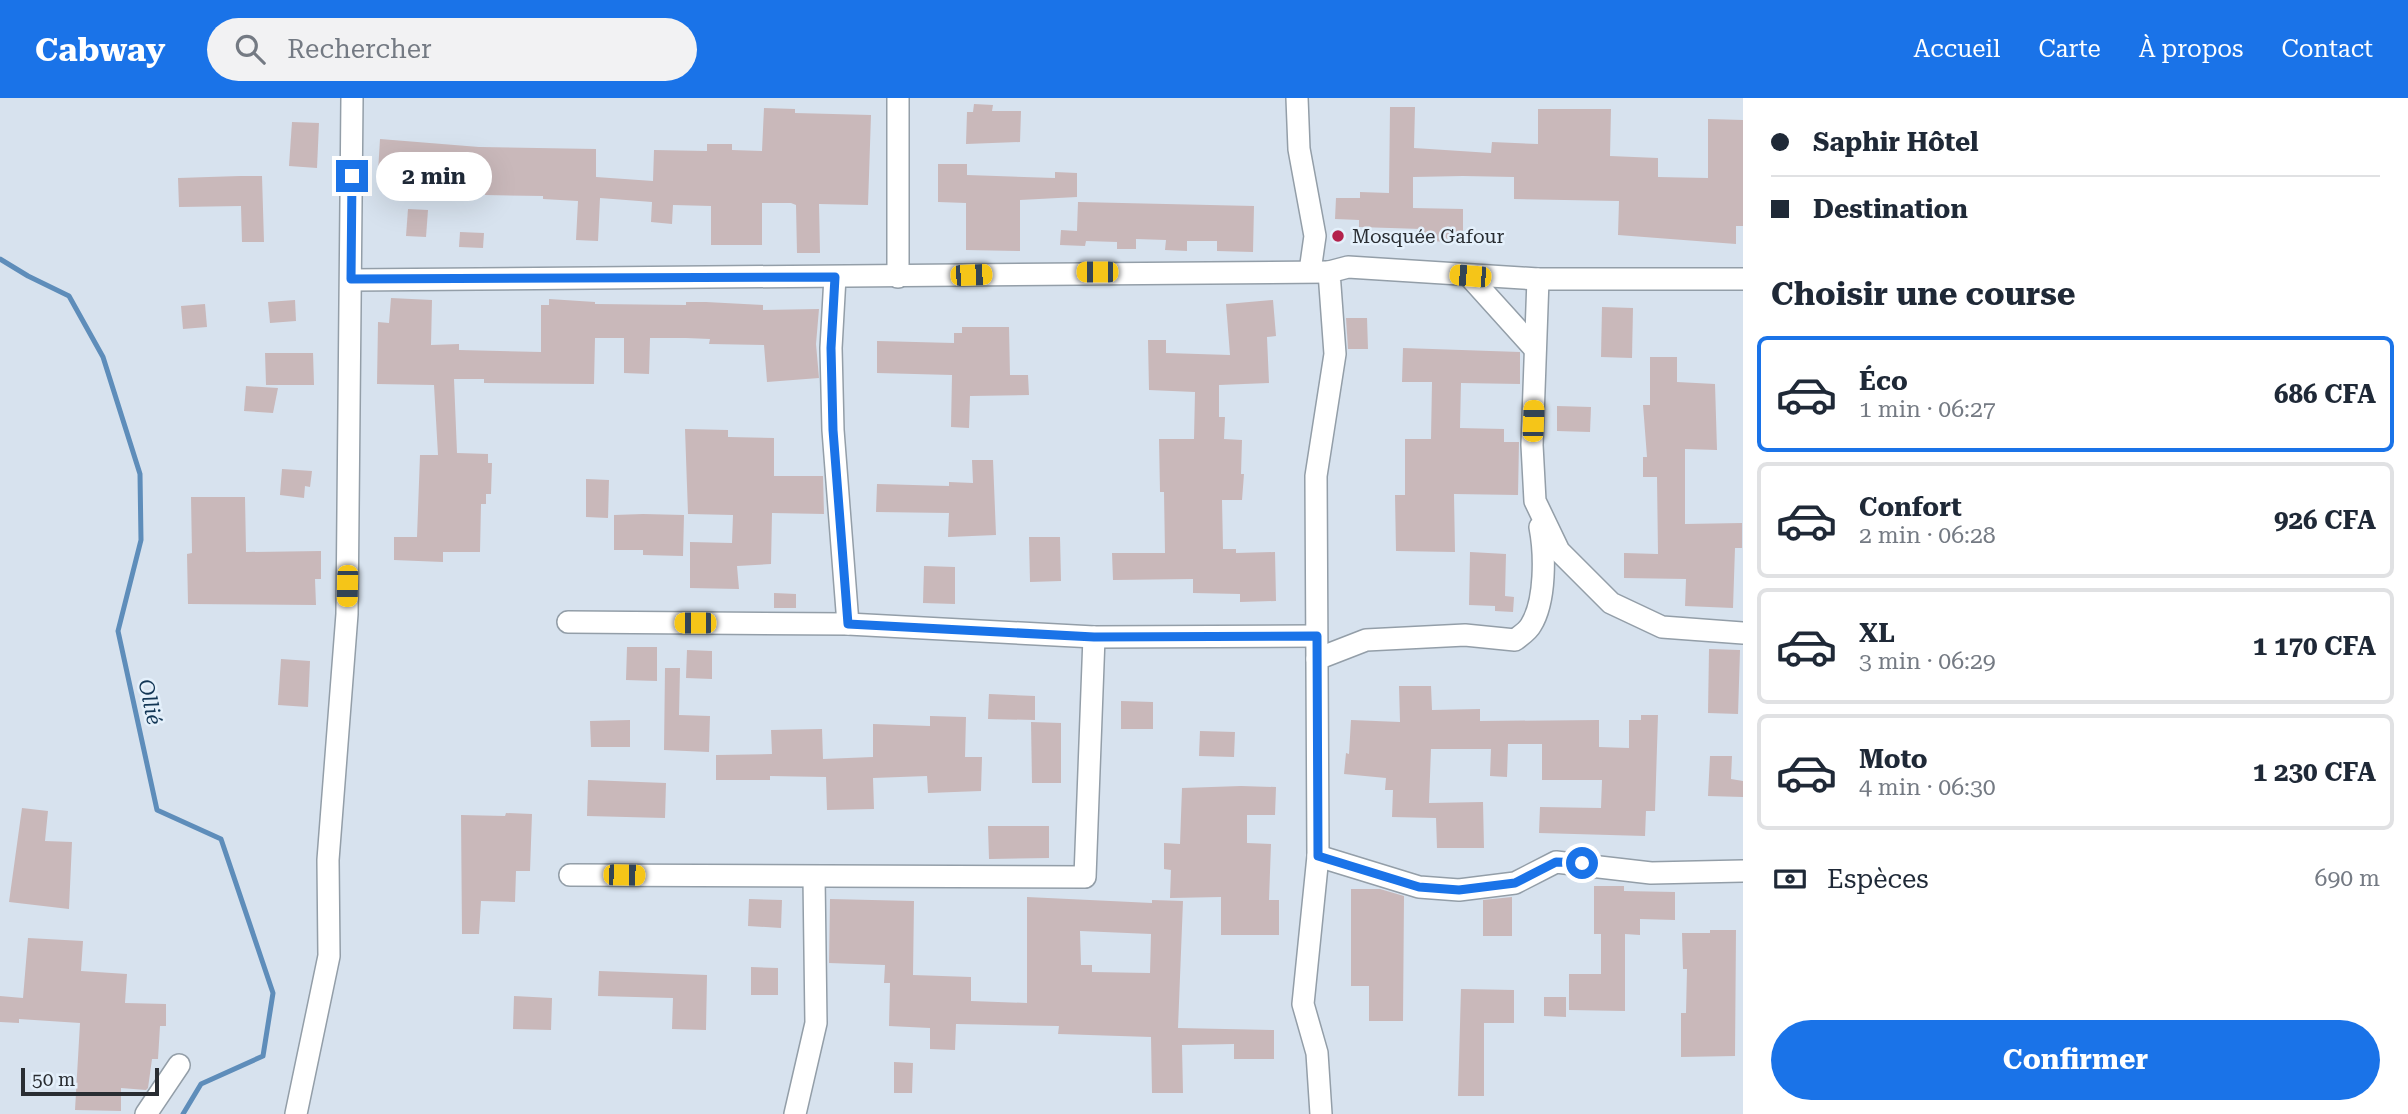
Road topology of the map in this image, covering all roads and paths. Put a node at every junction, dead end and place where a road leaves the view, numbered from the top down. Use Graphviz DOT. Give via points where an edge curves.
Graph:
graph roads {
  1 [pos="352,98"];
  2 [pos="898,98"];
  3 [pos="1297,98"];
  4 [pos="1320,272"];
  5 [pos="1470,276"];
  6 [pos="835,277"];
  7 [pos="898,277"];
  8 [pos="351,279"];
  9 [pos="1538,279"];
  10 [pos="1743,279"];
  11 [pos="1535,349"];
  12 [pos="1535,501"];
  13 [pos="568,622"];
  14 [pos="848,624"];
  15 [pos="1743,633"];
  16 [pos="1317,636"];
  17 [pos="1094,637"];
  18 [pos="1317,659"];
  19 [pos="1318,856"];
  20 [pos="1743,871"];
  21 [pos="570,874"];
  22 [pos="814,877"];
  23 [pos="179,1065"];
  24 [pos="146,1114"];
  25 [pos="296,1114"];
  26 [pos="795,1114"];
  27 [pos="1321,1114"];
  1 -- 8 [label="street"];
  2 -- 7 [label="street"];
  3 -- 4 [label="street" via="1299,149"];
  4 -- 5 [label="street" via="1348,267"];
  4 -- 7 [label="street"];
  4 -- 16 [label="street" via="1335,354 1316,477"];
  5 -- 9 [label="street"];
  5 -- 11 [label="street"];
  6 -- 7 [label="street"];
  6 -- 8 [label="street"];
  6 -- 14 [label="street" via="833,430"];
  8 -- 25 [label="street" via="347,614 328,860 329,956"];
  9 -- 10 [label="street"];
  9 -- 11 [label="street"];
  11 -- 12 [label="street"];
  12 -- 15 [label="street" via="1559,551 1611,603 1662,627"];
  12 -- 18 [label="street" via="1545,555 1540,597 1532,625 1515,640 1465,635 1366,640"];
  13 -- 14 [label="street"];
  14 -- 17 [label="street"];
  16 -- 17 [label="street"];
  16 -- 18 [label="street"];
  17 -- 22 [label="street" via="1085,877"];
  18 -- 19 [label="street"];
  19 -- 20 [label="street" via="1419,887 1459,890 1515,883 1556,862 1651,873"];
  19 -- 27 [label="street" via="1303,1004 1317,1053"];
  21 -- 22 [label="street"];
  22 -- 26 [label="street" via="816,1023"];
  23 -- 24 [label="street"];
}
